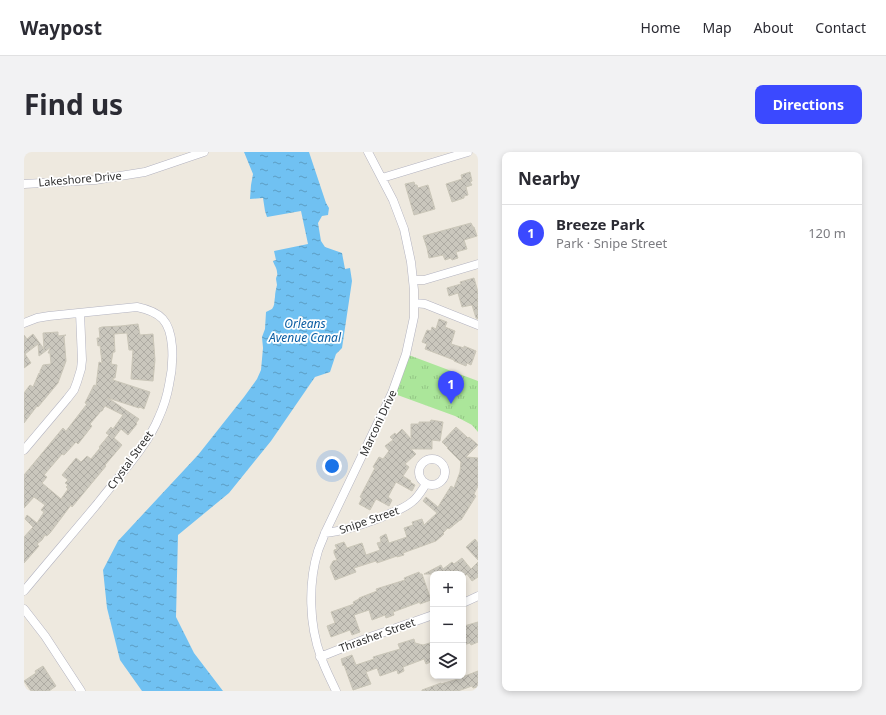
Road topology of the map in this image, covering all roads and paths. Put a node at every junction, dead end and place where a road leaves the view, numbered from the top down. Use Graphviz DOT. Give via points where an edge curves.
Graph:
graph roads {
  1 [pos="204,152"];
  2 [pos="368,152"];
  3 [pos="468,152"];
  4 [pos="382,178"];
  5 [pos="24,184"];
  6 [pos="478,264"];
  7 [pos="413,280"];
  8 [pos="414,303"];
  9 [pos="80,313"];
  10 [pos="24,323"];
  11 [pos="478,325"];
  12 [pos="24,450"];
  13 [pos="426,484"];
  14 [pos="325,533"];
  15 [pos="24,591"];
  16 [pos="478,596"];
  17 [pos="466,602"];
  18 [pos="24,609"];
  19 [pos="430,616"];
  20 [pos="320,656"];
  21 [pos="80,691"];
  22 [pos="336,691"];
  1 -- 5 [label="street, Lakeshore Drive" via="145,172 95,180"];
  2 -- 4 [label="street, Marconi Drive"];
  3 -- 4 [label="street"];
  4 -- 7 [label="street, Marconi Drive" via="404,229"];
  6 -- 7 [label="street" via="424,280"];
  7 -- 8 [label="street, Marconi Drive"];
  8 -- 11 [label="street" via="425,304"];
  8 -- 14 [label="street, Marconi Drive" via="414,317 406,354 392,393"];
  9 -- 10 [label="street, Crystal Street" via="37,318"];
  9 -- 12 [label="street" via="82,360 74,390"];
  9 -- 15 [label="street, Crystal Street" via="137,307 156,313 170,331 173,356 171,376 159,418 147,440"];
  13 -- 14 [label="street, Snipe Street" via="414,501 403,508 338,532"];
  14 -- 20 [label="street, Marconi Drive" via="313,570 311,600 314,633"];
  16 -- 17 [label="street"];
  18 -- 21 [label="street" via="45,636"];
  19 -- 20 [label="street, Thrasher Street"];
  20 -- 22 [label="street, Marconi Drive"];
}
